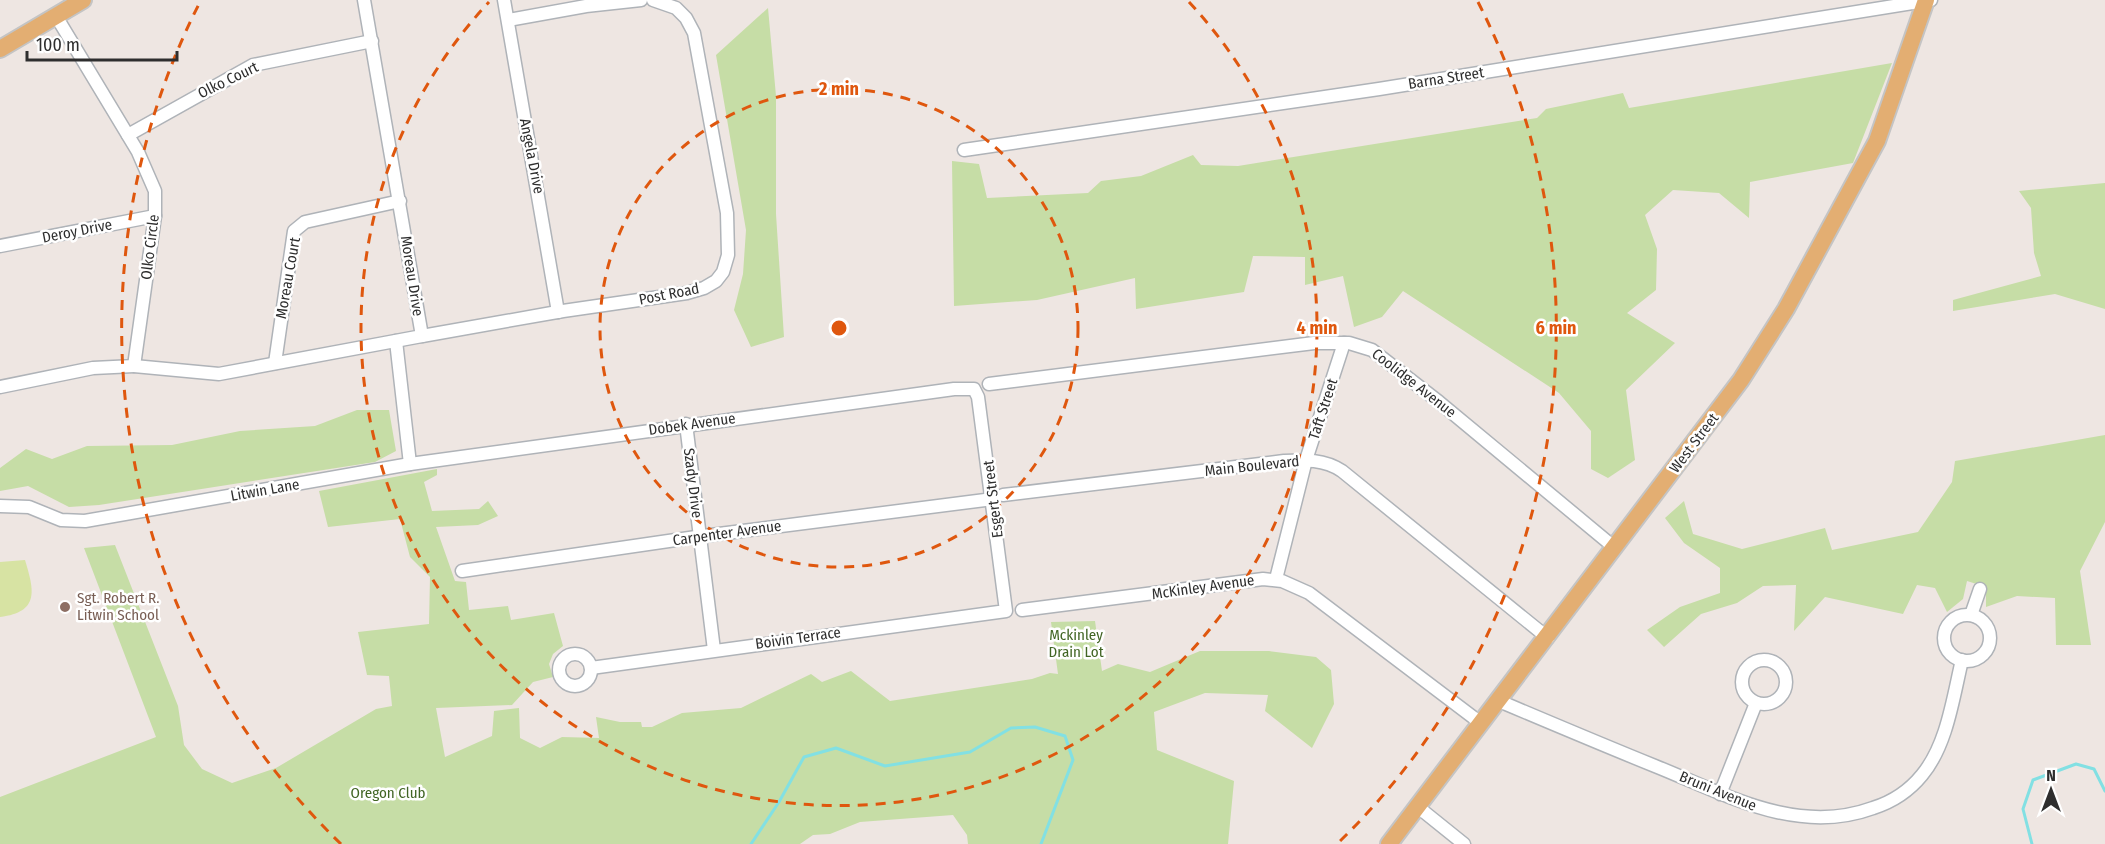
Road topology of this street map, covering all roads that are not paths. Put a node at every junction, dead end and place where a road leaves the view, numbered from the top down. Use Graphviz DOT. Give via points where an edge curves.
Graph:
graph roads {
  1 [pos="83,0"];
  2 [pos="364,0"];
  3 [pos="504,0"];
  4 [pos="641,0"];
  5 [pos="652,0"];
  6 [pos="1928,0"];
  7 [pos="56,16"];
  8 [pos="508,20"];
  9 [pos="372,41"];
  10 [pos="0,49"];
  11 [pos="128,135"];
  12 [pos="964,150"];
  13 [pos="400,201"];
  14 [pos="155,216"];
  15 [pos="0,246"];
  16 [pos="558,312"];
  17 [pos="422,336"];
  18 [pos="396,341"];
  19 [pos="1344,343"];
  20 [pos="275,363"];
  21 [pos="134,366"];
  22 [pos="989,384"];
  23 [pos="0,387"];
  24 [pos="974,389"];
  25 [pos="686,424"];
  26 [pos="1306,460"];
  27 [pos="410,464"];
  28 [pos="998,497"];
  29 [pos="0,506"];
  30 [pos="699,536"];
  31 [pos="1615,548"];
  32 [pos="462,571"];
  33 [pos="1276,579"];
  34 [pos="1980,590"];
  35 [pos="1022,610"];
  36 [pos="1006,611"];
  37 [pos="1971,615"];
  38 [pos="1548,638"];
  39 [pos="714,650"];
  40 [pos="1962,660"];
  41 [pos="591,668"];
  42 [pos="1499,701"];
  43 [pos="1756,703"];
  44 [pos="1482,724"];
  45 [pos="1720,794"];
  46 [pos="1418,807"];
  47 [pos="1389,844"];
  48 [pos="1464,844"];
  1 -- 7 [label="main road"];
  2 -- 9 [label="street, Moreau Drive"];
  3 -- 8 [label="street, Angela Drive"];
  4 -- 8 [label="street"];
  5 -- 16 [label="street, Post Road" via="676,8 694,33 727,213 725,267 716,281 699,290"];
  6 -- 12 [label="street, Barna Street" via="1367,91"];
  6 -- 31 [label="main road, West Street" via="1877,141 1786,309 1741,380"];
  7 -- 10 [label="main road"];
  7 -- 11 [label="street, Olko Circle"];
  8 -- 16 [label="street, Angela Drive"];
  9 -- 11 [label="street, Olko Court" via="253,65"];
  9 -- 13 [label="street, Moreau Drive"];
  11 -- 14 [label="street, Olko Circle" via="154,191"];
  13 -- 17 [label="street, Moreau Drive"];
  13 -- 20 [label="street, Moreau Court" via="305,222 294,231"];
  14 -- 15 [label="street, Deroy Drive"];
  14 -- 21 [label="street, Olko Circle"];
  16 -- 17 [label="street, Post Road"];
  17 -- 18 [label="street, Moreau Drive"];
  18 -- 20 [label="street, Moreau Drive"];
  18 -- 27 [label="street"];
  19 -- 22 [label="street, Coolidge Avenue"];
  19 -- 26 [label="street, Taft Street"];
  19 -- 31 [label="street, Coolidge Avenue" via="1372,350"];
  20 -- 21 [label="street, Moreau Drive" via="219,374"];
  21 -- 23 [label="street" via="93,368"];
  24 -- 25 [label="street, Dobek Avenue"];
  24 -- 28 [label="street, Esgert Street"];
  25 -- 27 [label="street, Dobek Avenue"];
  25 -- 30 [label="street, Szady Drive"];
  26 -- 28 [label="street, Main Boulevard"];
  26 -- 33 [label="street, Taft Street"];
  26 -- 38 [label="street, Main Boulevard" via="1328,463 1342,471"];
  27 -- 29 [label="street, Litwin Lane" via="89,521 67,521 35,508"];
  28 -- 30 [label="street, Carpenter Avenue"];
  28 -- 36 [label="street, Esgert Street"];
  30 -- 32 [label="street, Carpenter Avenue"];
  30 -- 39 [label="street, Szady Drive"];
  31 -- 38 [label="main road, West Street"];
  33 -- 35 [label="street, McKinley Avenue"];
  33 -- 44 [label="street, McKinley Avenue" via="1309,593"];
  34 -- 37 [label="street"];
  36 -- 39 [label="street, Boivin Terrace"];
  37 -- 40 [label="street" via="1956,617 1945,633 1949,652"];
  37 -- 40 [label="street" via="1986,625 1990,642 1979,657"];
  38 -- 42 [label="main road, West Street"];
  39 -- 41 [label="street, Boivin Terrace"];
  40 -- 45 [label="street, Bruni Avenue" via="1935,753 1921,777 1897,797 1857,814 1815,818 1768,810"];
  42 -- 44 [label="main road, West Street"];
  42 -- 45 [label="street, Bruni Avenue"];
  43 -- 45 [label="street"];
  44 -- 46 [label="main road, West Street"];
  46 -- 47 [label="main road, West Street"];
  46 -- 48 [label="street"];
}
